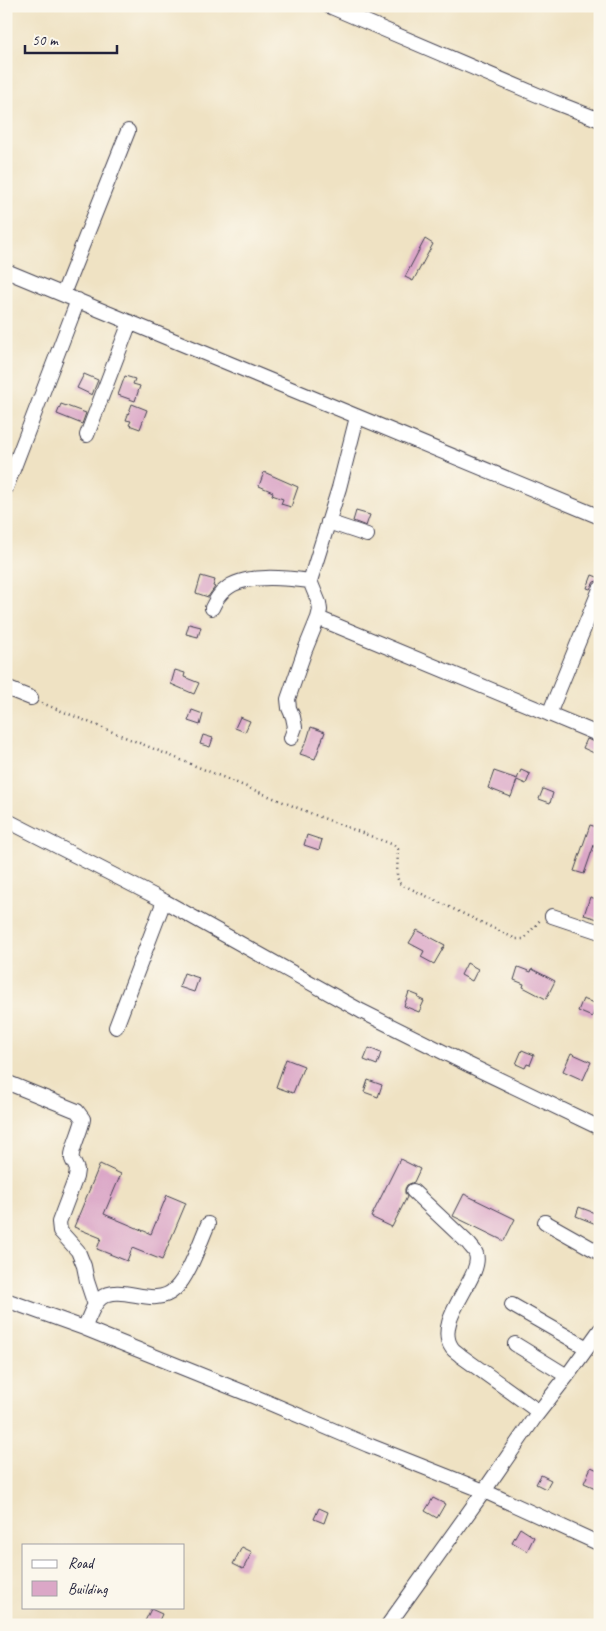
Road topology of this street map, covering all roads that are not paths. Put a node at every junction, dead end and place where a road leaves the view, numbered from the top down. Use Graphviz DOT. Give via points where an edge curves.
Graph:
graph roads {
  1 [pos="329,6"];
  2 [pos="600,120"];
  3 [pos="128,131"];
  4 [pos="6,271"];
  5 [pos="63,294"];
  6 [pos="78,300"];
  7 [pos="130,322"];
  8 [pos="358,417"];
  9 [pos="87,435"];
  10 [pos="6,488"];
  11 [pos="600,517"];
  12 [pos="328,522"];
  13 [pos="367,535"];
  14 [pos="310,581"];
  15 [pos="600,589"];
  16 [pos="212,608"];
  17 [pos="318,618"];
  18 [pos="6,688"];
  19 [pos="31,698"];
  20 [pos="549,714"];
  21 [pos="600,736"];
  22 [pos="291,738"];
  23 [pos="6,820"];
  24 [pos="164,901"];
  25 [pos="552,916"];
  26 [pos="600,932"];
  27 [pos="116,1027"];
  28 [pos="6,1082"];
  29 [pos="600,1128"];
  30 [pos="413,1191"];
  31 [pos="545,1222"];
  32 [pos="208,1224"];
  33 [pos="600,1253"];
  34 [pos="6,1300"];
  35 [pos="512,1305"];
  36 [pos="95,1306"];
  37 [pos="84,1328"];
  38 [pos="600,1330"];
  39 [pos="515,1344"];
  40 [pos="586,1348"];
  41 [pos="567,1376"];
  42 [pos="539,1412"];
  43 [pos="484,1491"];
  44 [pos="600,1544"];
  45 [pos="388,1625"];
  1 -- 2 [label="street"];
  3 -- 5 [label="street"];
  4 -- 5 [label="street"];
  5 -- 6 [label="street"];
  6 -- 7 [label="street"];
  6 -- 10 [label="street"];
  7 -- 8 [label="street"];
  7 -- 9 [label="street"];
  8 -- 11 [label="street"];
  8 -- 12 [label="street"];
  12 -- 13 [label="street"];
  12 -- 14 [label="street"];
  14 -- 16 [label="street" via="272,577 240,581 217,597"];
  14 -- 17 [label="street" via="319,603"];
  15 -- 20 [label="street"];
  17 -- 20 [label="street"];
  17 -- 22 [label="street" via="288,699 295,727"];
  18 -- 19 [label="street"];
  20 -- 21 [label="street"];
  23 -- 24 [label="street"];
  24 -- 27 [label="street"];
  24 -- 29 [label="street" via="361,1011"];
  25 -- 26 [label="street"];
  28 -- 36 [label="street" via="77,1111 83,1119 72,1154 78,1170 59,1222 60,1231 78,1251"];
  30 -- 42 [label="street" via="470,1244 476,1254 472,1275 450,1318 448,1338 452,1347"];
  31 -- 33 [label="street"];
  32 -- 36 [label="street" via="184,1278 175,1290 153,1298 112,1294"];
  34 -- 37 [label="street"];
  35 -- 40 [label="street"];
  36 -- 37 [label="street"];
  37 -- 43 [label="street"];
  38 -- 40 [label="street"];
  39 -- 41 [label="street"];
  40 -- 41 [label="street"];
  41 -- 42 [label="street"];
  42 -- 43 [label="street"];
  43 -- 44 [label="street"];
  43 -- 45 [label="street"];
}
